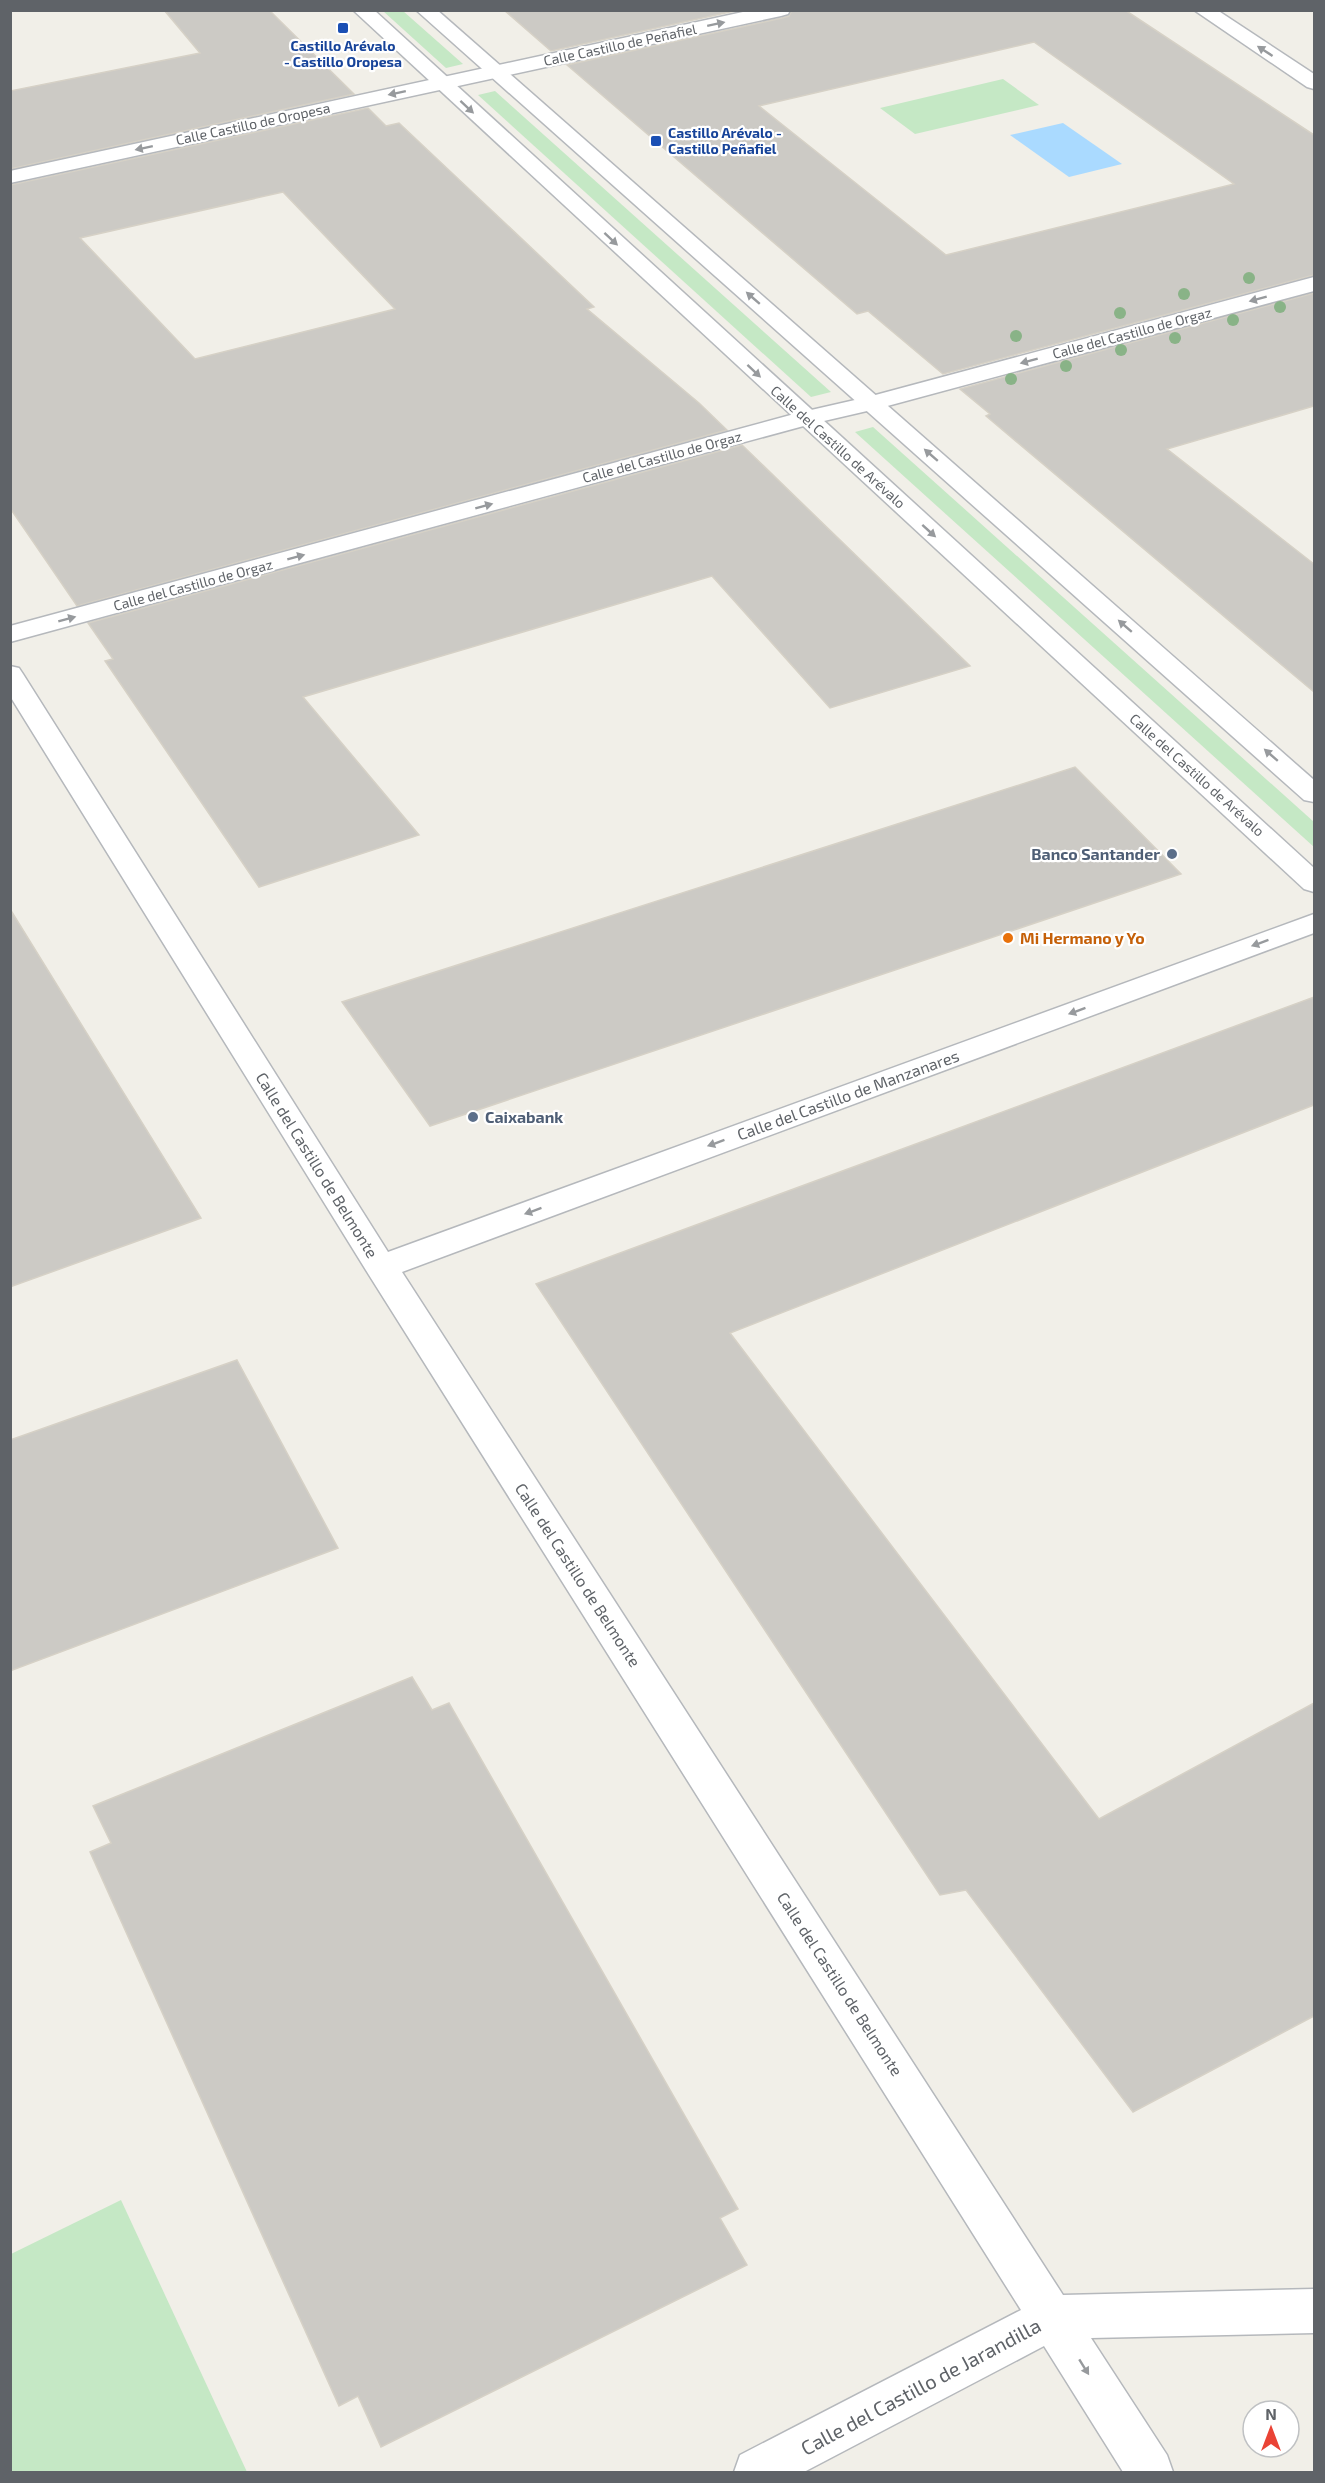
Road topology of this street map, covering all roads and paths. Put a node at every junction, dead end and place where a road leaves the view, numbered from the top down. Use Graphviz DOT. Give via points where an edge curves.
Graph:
graph roads {
  1 [pos="362,10"];
  2 [pos="425,10"];
  3 [pos="781,10"];
  4 [pos="1203,10"];
  5 [pos="495,72"];
  6 [pos="442,83"];
  7 [pos="1314,83"];
  8 [pos="10,177"];
  9 [pos="1314,284"];
  10 [pos="872,403"];
  11 [pos="806,418"];
  12 [pos="10,634"];
  13 [pos="10,674"];
  14 [pos="1314,794"];
  15 [pos="1314,883"];
  16 [pos="1314,923"];
  17 [pos="381,1267"];
  18 [pos="1314,2311"];
  19 [pos="1053,2317"];
  20 [pos="757,2472"];
  21 [pos="1150,2472"];
  1 -- 6 [label="street, Calle del Castillo de Arévalo"];
  2 -- 5 [label="street"];
  5 -- 3 [label="street, Calle Castillo de Peñafiel, one-way"];
  7 -- 4 [label="street, one-way"];
  5 -- 6 [label="street, Calle Castillo de Oropesa"];
  10 -- 5 [label="street, one-way"];
  6 -- 8 [label="street, Calle Castillo de Oropesa, one-way"];
  6 -- 11 [label="street, Calle del Castillo de Arévalo, one-way"];
  9 -- 10 [label="street, Calle del Castillo de Orgaz, one-way"];
  10 -- 11 [label="street, Calle del Castillo de Orgaz"];
  14 -- 10 [label="street, one-way"];
  12 -- 11 [label="street, Calle del Castillo de Orgaz, one-way"];
  11 -- 15 [label="street, Calle del Castillo de Arévalo, one-way"];
  13 -- 17 [label="street, Calle del Castillo de Belmonte"];
  16 -- 17 [label="street, Calle del Castillo de Manzanares, one-way"];
  17 -- 19 [label="street, Calle del Castillo de Belmonte"];
  18 -- 19 [label="street"];
  19 -- 20 [label="street, Calle del Castillo de Jarandilla"];
  19 -- 21 [label="street, Calle del Castillo de Belmonte, one-way"];
}
